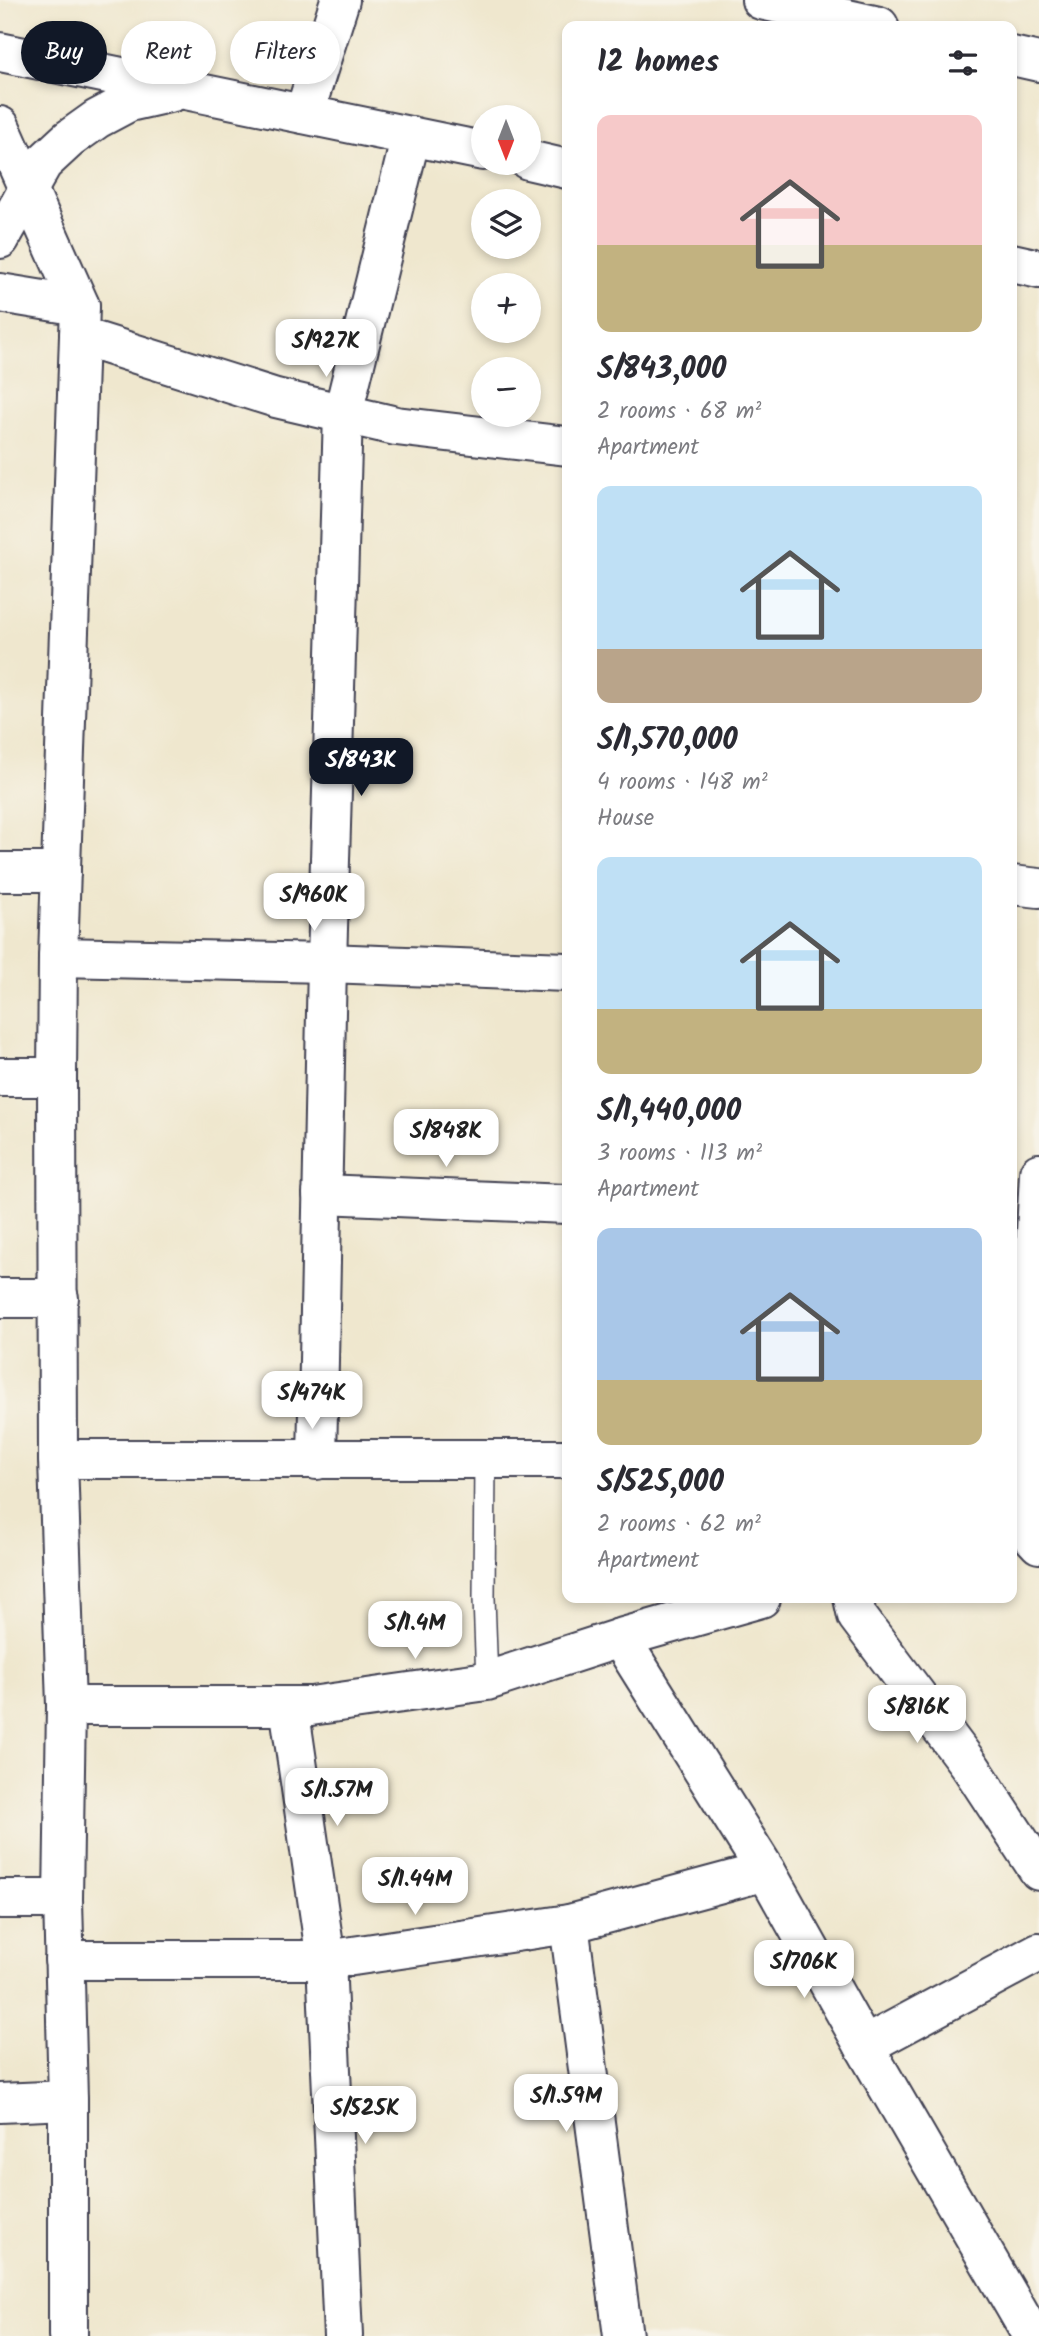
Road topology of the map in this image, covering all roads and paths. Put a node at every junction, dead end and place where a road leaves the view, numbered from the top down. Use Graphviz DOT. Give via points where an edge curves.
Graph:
graph roads {
  1 [pos="340,0"];
  2 [pos="761,0"];
  3 [pos="867,20"];
  4 [pos="0,52"];
  5 [pos="1017,57"];
  6 [pos="1039,62"];
  7 [pos="185,89"];
  8 [pos="304,114"];
  9 [pos="0,126"];
  10 [pos="411,136"];
  11 [pos="471,148"];
  12 [pos="541,163"];
  13 [pos="562,168"];
  14 [pos="28,188"];
  15 [pos="0,239"];
  16 [pos="1017,264"];
  17 [pos="1039,269"];
  18 [pos="0,293"];
  19 [pos="80,321"];
  20 [pos="343,413"];
  21 [pos="562,445"];
  22 [pos="0,872"];
  23 [pos="61,872"];
  24 [pos="1017,886"];
  25 [pos="1039,888"];
  26 [pos="58,957"];
  27 [pos="327,963"];
  28 [pos="562,972"];
  29 [pos="0,1077"];
  30 [pos="57,1077"];
  31 [pos="1039,1173"];
  32 [pos="322,1194"];
  33 [pos="562,1204"];
  34 [pos="0,1298"];
  35 [pos="59,1298"];
  36 [pos="1035,1343"];
  37 [pos="1018,1454"];
  38 [pos="58,1459"];
  39 [pos="485,1459"];
  40 [pos="562,1459"];
  41 [pos="317,1460"];
  42 [pos="1039,1544"];
  43 [pos="743,1603"];
  44 [pos="854,1603"];
  45 [pos="620,1638"];
  46 [pos="487,1681"];
  47 [pos="66,1706"];
  48 [pos="289,1706"];
  49 [pos="766,1871"];
  50 [pos="1039,1871"];
  51 [pos="0,1899"];
  52 [pos="63,1899"];
  53 [pos="569,1924"];
  54 [pos="1039,1952"];
  55 [pos="326,1959"];
  56 [pos="64,1960"];
  57 [pos="864,2046"];
  58 [pos="68,2100"];
  59 [pos="0,2102"];
  60 [pos="68,2336"];
  61 [pos="344,2336"];
  62 [pos="623,2336"];
  63 [pos="1032,2336"];
  1 -- 8 [label="street"];
  2 -- 3 [label="street"];
  4 -- 7 [label="street"];
  5 -- 6 [label="street"];
  7 -- 8 [label="street"];
  7 -- 14 [label="street" via="129,102 97,119 43,163"];
  8 -- 10 [label="street"];
  9 -- 14 [label="street"];
  10 -- 11 [label="street"];
  10 -- 20 [label="street"];
  12 -- 13 [label="street"];
  14 -- 15 [label="street"];
  14 -- 19 [label="street"];
  16 -- 17 [label="street"];
  18 -- 19 [label="street"];
  19 -- 20 [label="street" via="276,398"];
  19 -- 23 [label="street"];
  20 -- 21 [label="street" via="396,426"];
  20 -- 27 [label="street"];
  22 -- 23 [label="street"];
  23 -- 26 [label="street"];
  24 -- 25 [label="street"];
  26 -- 27 [label="street"];
  26 -- 30 [label="street"];
  27 -- 28 [label="street"];
  27 -- 32 [label="street"];
  29 -- 30 [label="street"];
  30 -- 35 [label="street"];
  31 -- 36 [label="street"];
  32 -- 33 [label="street"];
  32 -- 41 [label="street"];
  34 -- 35 [label="street"];
  35 -- 38 [label="street"];
  36 -- 37 [label="street"];
  37 -- 42 [label="street" via="1028,1532"];
  38 -- 41 [label="street"];
  38 -- 47 [label="street"];
  39 -- 40 [label="street"];
  39 -- 41 [label="street"];
  39 -- 46 [label="lane"];
  43 -- 45 [label="street"];
  44 -- 50 [label="street" via="857,1616 972,1769"];
  45 -- 46 [label="street"];
  45 -- 49 [label="street"];
  46 -- 48 [label="street"];
  47 -- 48 [label="street"];
  47 -- 52 [label="street"];
  48 -- 55 [label="street"];
  49 -- 53 [label="street"];
  49 -- 57 [label="street"];
  51 -- 52 [label="street"];
  52 -- 56 [label="street"];
  53 -- 55 [label="street"];
  53 -- 62 [label="street"];
  54 -- 57 [label="street"];
  55 -- 56 [label="street"];
  55 -- 61 [label="street"];
  56 -- 58 [label="street"];
  57 -- 63 [label="street"];
  58 -- 59 [label="street"];
  58 -- 60 [label="street"];
}
